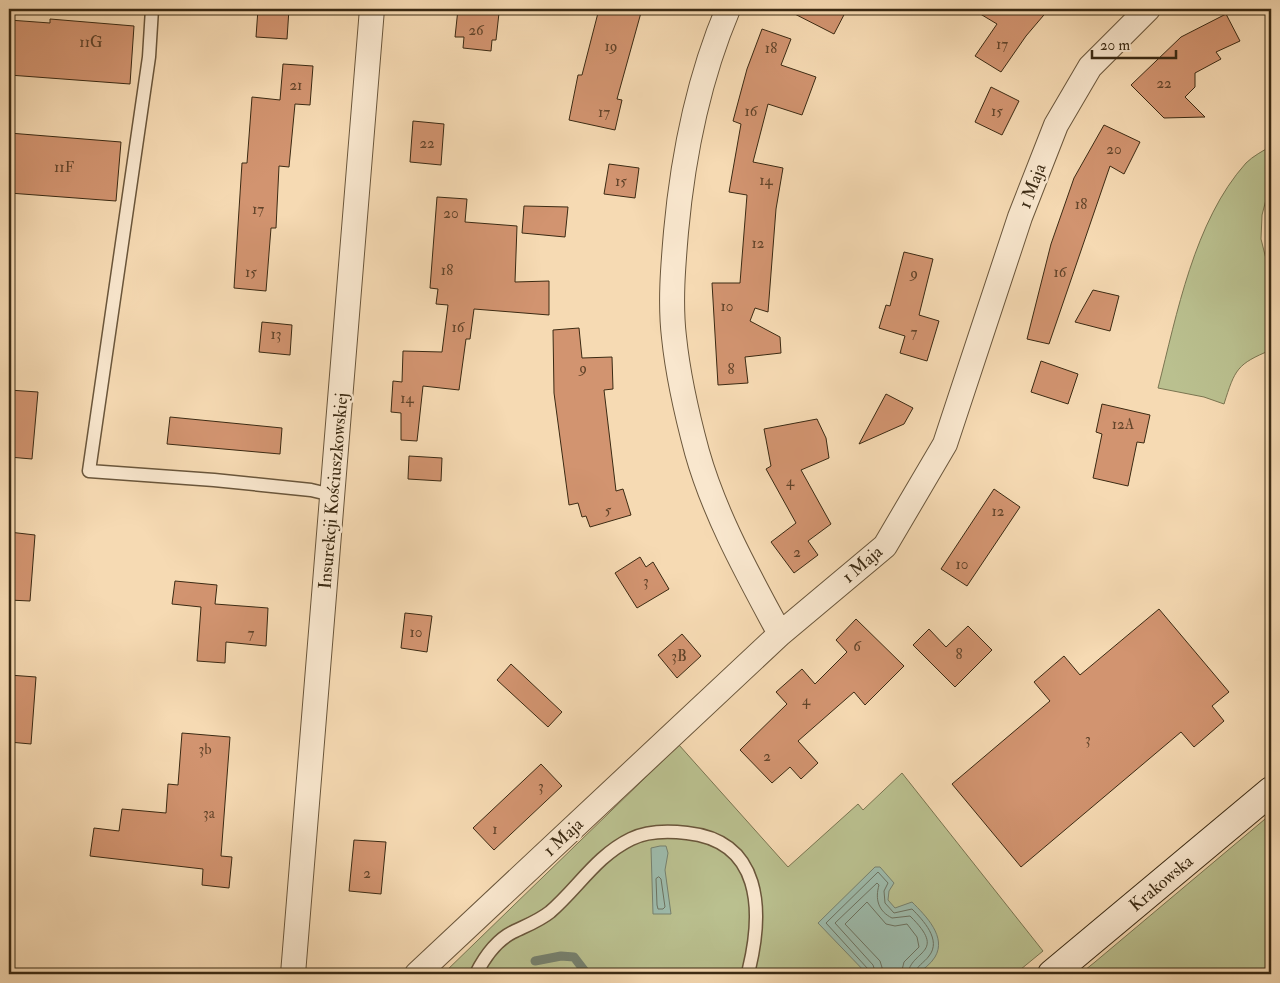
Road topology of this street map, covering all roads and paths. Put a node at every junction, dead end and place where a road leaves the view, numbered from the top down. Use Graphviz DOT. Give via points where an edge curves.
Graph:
graph roads {
  1 [pos="152,9"];
  2 [pos="372,9"];
  3 [pos="728,9"];
  4 [pos="1148,9"];
  5 [pos="332,495"];
  6 [pos="780,634"];
  7 [pos="1271,791"];
  8 [pos="749,969"];
  9 [pos="293,974"];
  10 [pos="417,974"];
  11 [pos="476,974"];
  12 [pos="1052,974"];
  1 -- 5 [label="lane" via="148,57 89,471 214,480"];
  2 -- 5 [label="street, Insurekcji Kościuszkowskiej"];
  3 -- 6 [label="street" via="697,98 680,188 672,272 674,337 698,453 741,560"];
  4 -- 6 [label="street, 1 Maja" via="1090,67 1056,125 1020,217 945,444 885,546"];
  5 -- 9 [label="street, Insurekcji Kościuszkowskiej"];
  6 -- 10 [label="street, 1 Maja"];
  7 -- 12 [label="street, Krakowska"];
  8 -- 11 [label="lane" via="757,909 753,882 742,862 716,840 676,832 633,838 613,849 549,912 510,933 490,951"];
}
